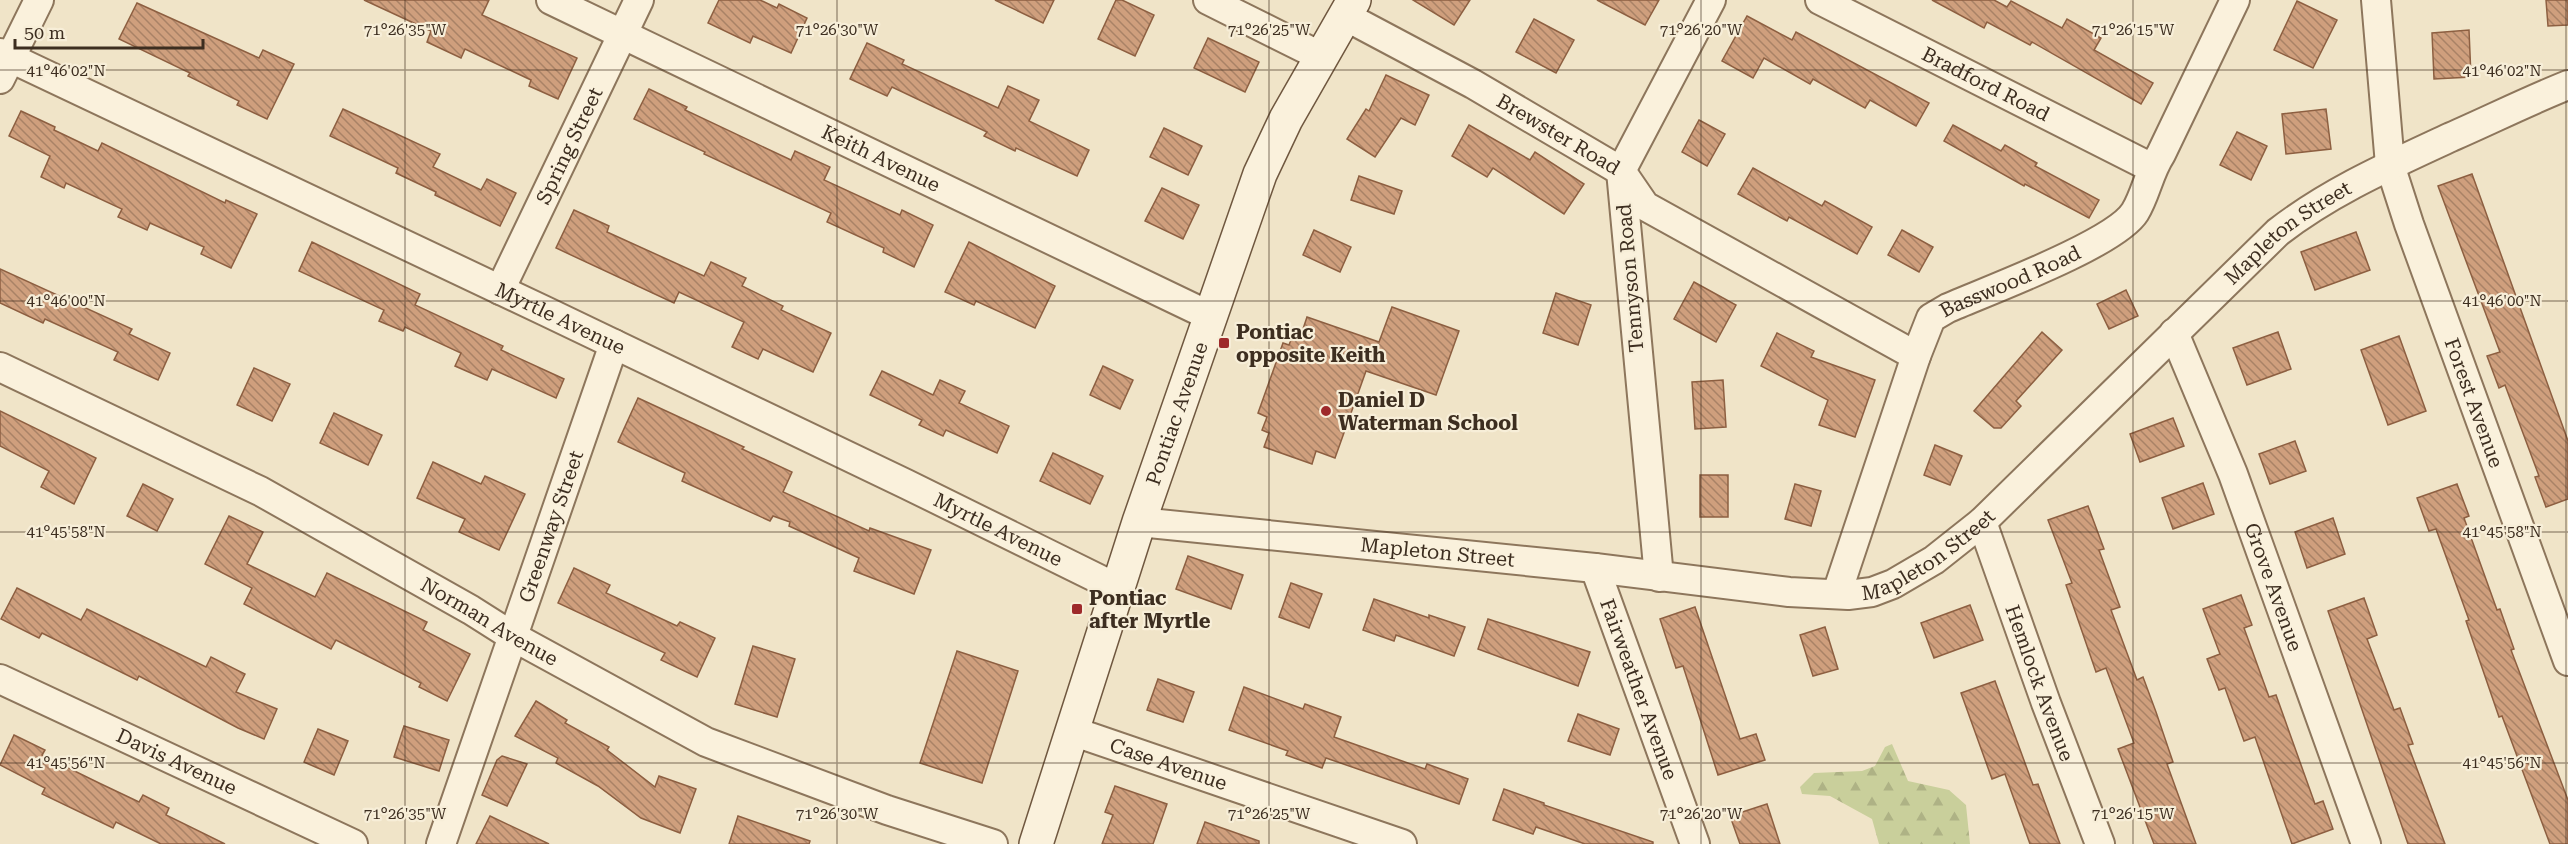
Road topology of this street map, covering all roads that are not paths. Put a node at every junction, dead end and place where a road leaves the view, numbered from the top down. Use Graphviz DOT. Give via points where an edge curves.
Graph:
graph roads {
  1 [pos="39,0"];
  2 [pos="551,0"];
  3 [pos="639,0"];
  4 [pos="1208,0"];
  5 [pos="1711,0"];
  6 [pos="1820,0"];
  7 [pos="2235,0"];
  8 [pos="2376,0"];
  9 [pos="1350,8"];
  10 [pos="623,34"];
  11 [pos="1322,57"];
  12 [pos="4,64"];
  13 [pos="2568,85"];
  14 [pos="2390,165"];
  15 [pos="2152,168"];
  16 [pos="1621,171"];
  17 [pos="500,290"];
  18 [pos="1210,316"];
  19 [pos="2174,333"];
  20 [pos="614,344"];
  21 [pos="1916,356"];
  22 [pos="0,367"];
  23 [pos="1138,522"];
  24 [pos="1982,522"];
  25 [pos="1595,568"];
  26 [pos="1659,577"];
  27 [pos="1117,588"];
  28 [pos="1837,593"];
  29 [pos="512,636"];
  30 [pos="2568,662"];
  31 [pos="0,679"];
  32 [pos="1072,731"];
  33 [pos="353,844"];
  34 [pos="441,844"];
  35 [pos="993,844"];
  36 [pos="1036,844"];
  37 [pos="1402,844"];
  38 [pos="1695,844"];
  39 [pos="2100,844"];
  40 [pos="2366,844"];
  1 -- 12 [label="street"];
  2 -- 10 [label="street, Keith Avenue"];
  3 -- 10 [label="street, Spring Street"];
  4 -- 11 [label="street"];
  5 -- 16 [label="street"];
  6 -- 15 [label="street, Bradford Road"];
  7 -- 15 [label="street, Basswood Road"];
  8 -- 14 [label="street, Forest Avenue"];
  9 -- 11 [label="main road, Pontiac Avenue"];
  9 -- 16 [label="street, Brewster Road"];
  10 -- 17 [label="street, Spring Street"];
  10 -- 18 [label="street, Keith Avenue"];
  11 -- 18 [label="main road, Pontiac Avenue" via="1260,174"];
  12 -- 17 [label="street, Myrtle Avenue"];
  13 -- 14 [label="street, Mapleton Street"];
  14 -- 19 [label="street, Mapleton Street" via="2342,189 2278,232"];
  14 -- 30 [label="street, Forest Avenue"];
  15 -- 21 [label="street, Basswood Road" via="2134,213 2115,232 1931,318"];
  16 -- 21 [label="street, Brewster Road" via="1644,206"];
  16 -- 26 [label="street, Tennyson Road"];
  17 -- 20 [label="street, Myrtle Avenue"];
  18 -- 23 [label="main road, Pontiac Avenue"];
  19 -- 24 [label="street, Mapleton Street"];
  19 -- 40 [label="street, Grove Avenue" via="2233,474"];
  20 -- 27 [label="street, Myrtle Avenue"];
  20 -- 29 [label="street, Greenway Street"];
  21 -- 28 [label="street, Basswood Road"];
  22 -- 29 [label="street, Norman Avenue" via="269,496"];
  23 -- 25 [label="street, Mapleton Street"];
  23 -- 27 [label="main road, Pontiac Avenue"];
  24 -- 28 [label="street, Mapleton Street" via="1934,560 1893,584 1872,592"];
  24 -- 39 [label="street, Hemlock Avenue"];
  25 -- 26 [label="street, Mapleton Street"];
  25 -- 38 [label="street, Fairweather Avenue"];
  26 -- 28 [label="street, Mapleton Street" via="1789,592"];
  27 -- 32 [label="main road, Pontiac Avenue"];
  29 -- 34 [label="street, Greenway Street"];
  29 -- 35 [label="street, Norman Avenue" via="706,742 887,810"];
  31 -- 33 [label="street, Davis Avenue"];
  32 -- 36 [label="main road, Pontiac Avenue"];
  32 -- 37 [label="street, Case Avenue"];
}
